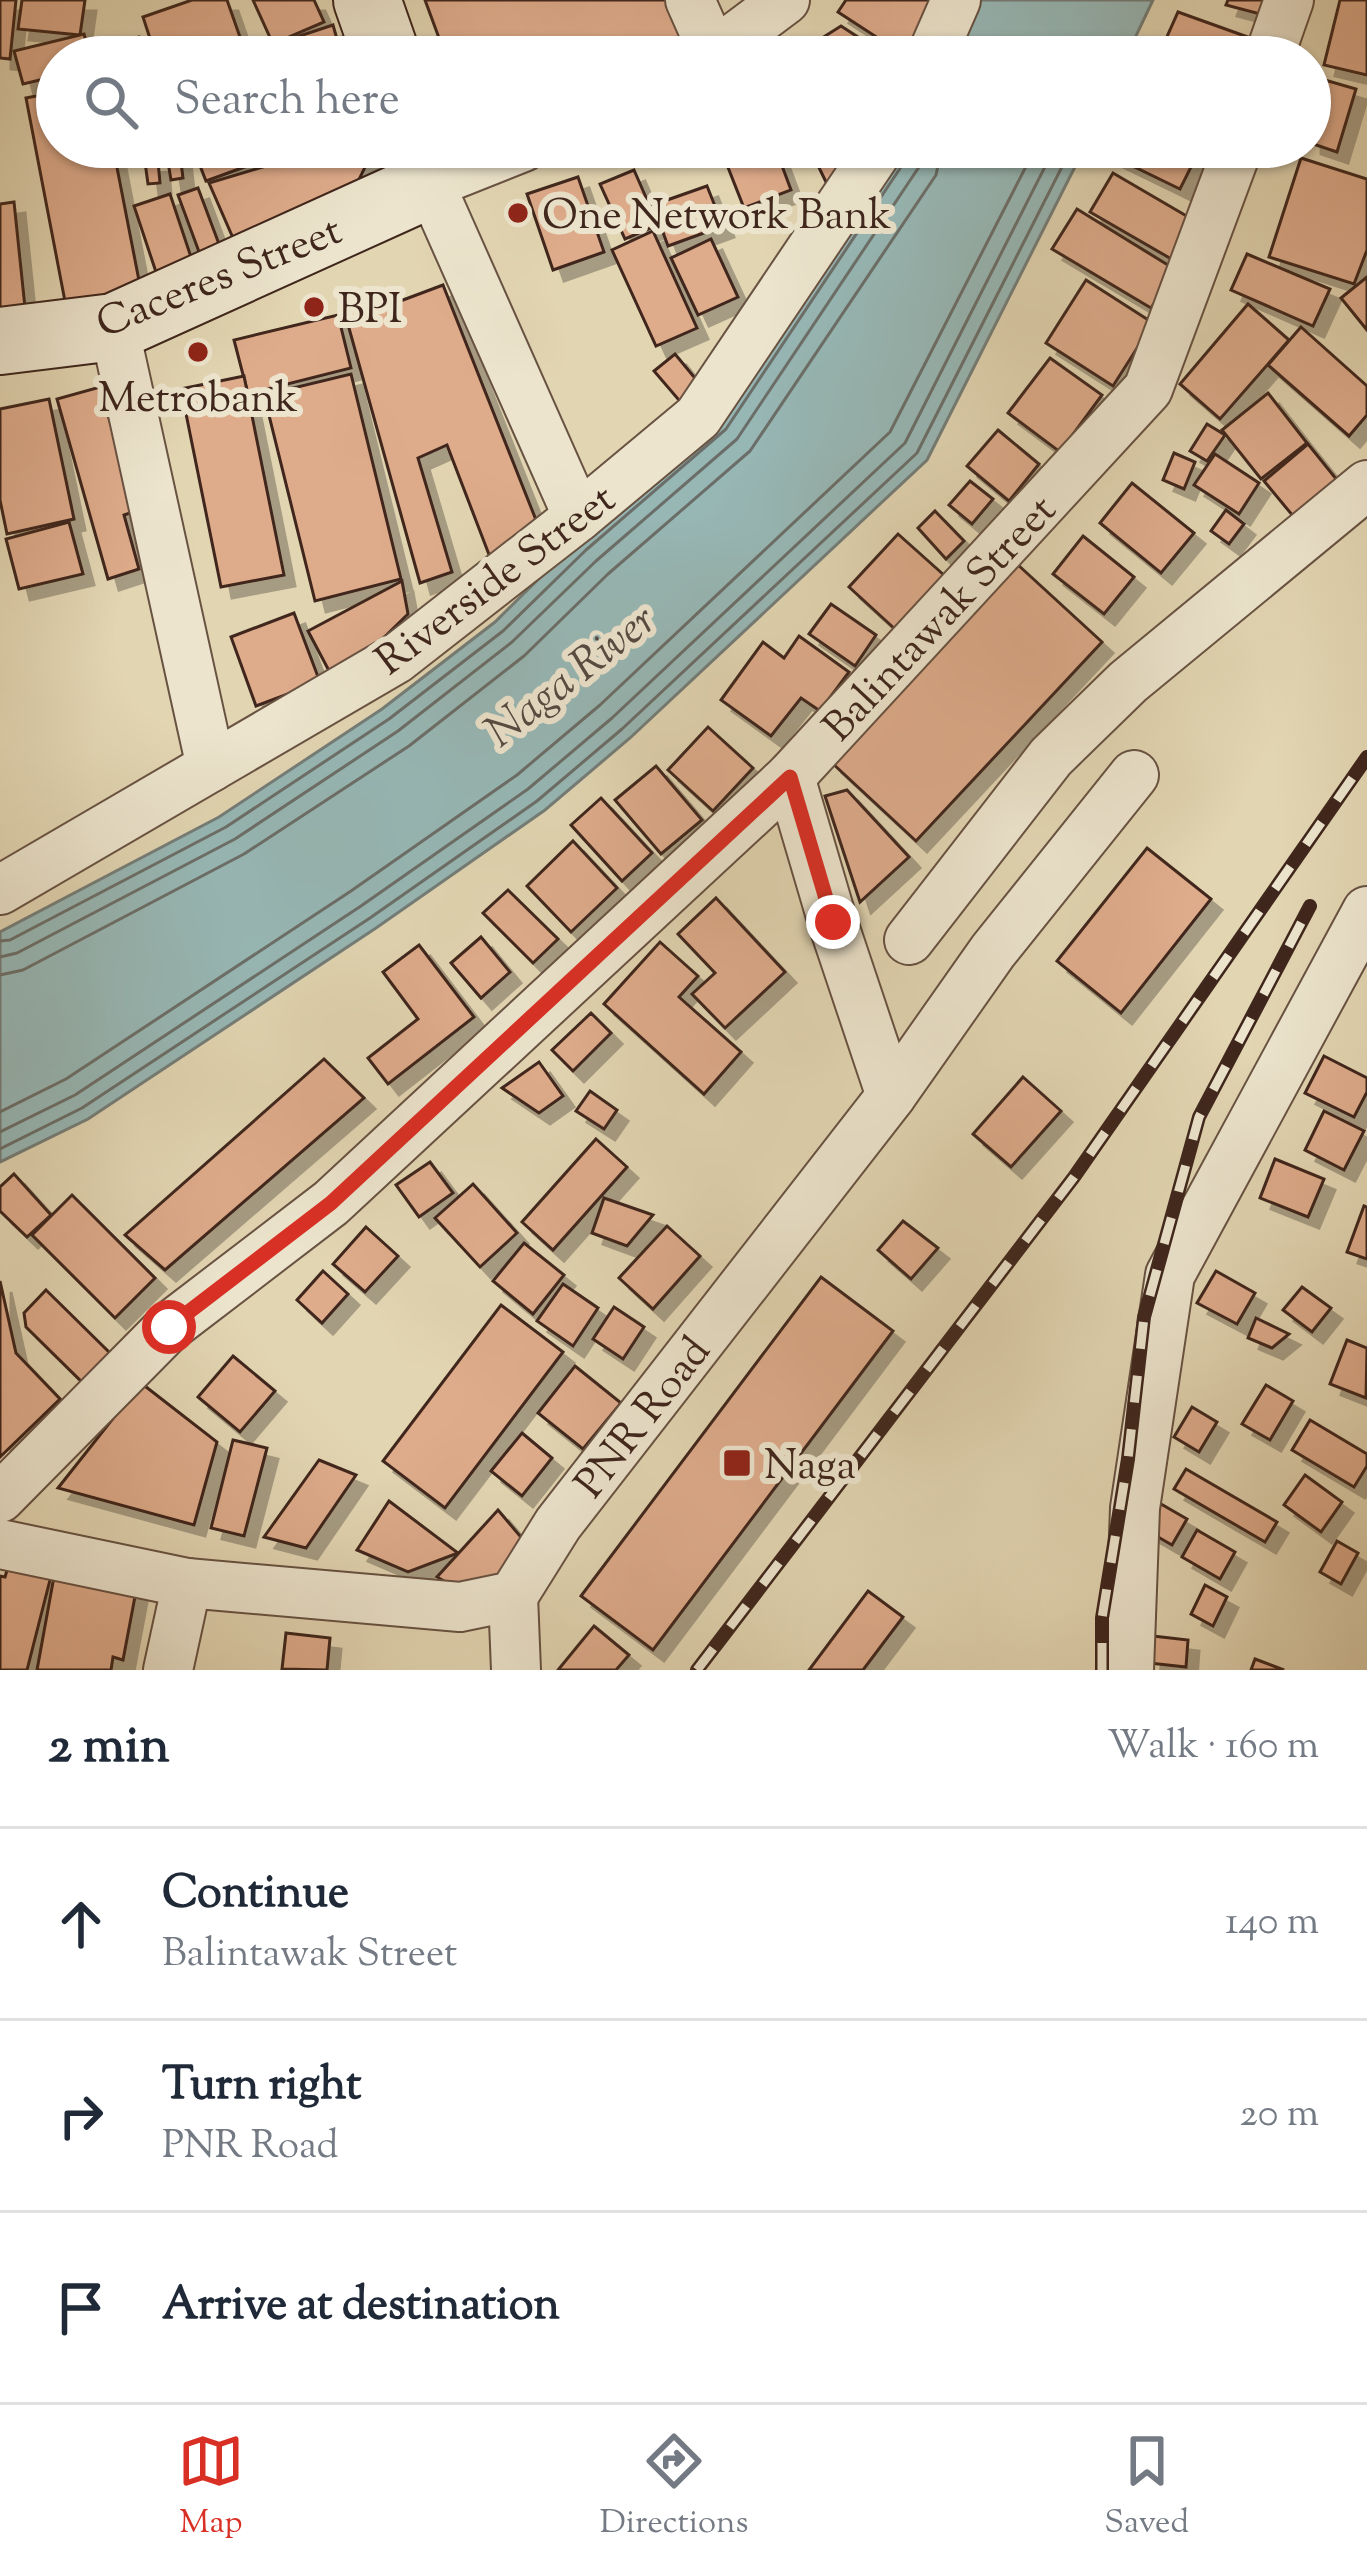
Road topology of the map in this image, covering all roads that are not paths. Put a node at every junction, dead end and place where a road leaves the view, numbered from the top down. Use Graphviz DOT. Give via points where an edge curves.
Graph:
graph roads {
  1 [pos="367,0"];
  2 [pos="690,0"];
  3 [pos="785,0"];
  4 [pos="956,0"];
  5 [pos="1289,0"];
  6 [pos="380,36"];
  7 [pos="704,36"];
  8 [pos="737,36"];
  9 [pos="940,36"];
  10 [pos="1276,36"];
  11 [pos="420,168"];
  12 [pos="425,168"];
  13 [pos="866,168"];
  14 [pos="1230,168"];
  15 [pos="114,328"];
  16 [pos="0,341"];
  17 [pos="1367,485"];
  18 [pos="578,517"];
  19 [pos="211,767"];
  20 [pos="1134,776"];
  21 [pos="790,777"];
  22 [pos="0,890"];
  23 [pos="1367,911"];
  24 [pos="833,922"];
  25 [pos="909,940"];
  26 [pos="992,951"];
  27 [pos="891,1096"];
  28 [pos="0,1498"];
  29 [pos="0,1544"];
  30 [pos="187,1583"];
  31 [pos="513,1596"];
  32 [pos="169,1670"];
  33 [pos="516,1670"];
  34 [pos="1129,1670"];
  1 -- 6 [label="main road"];
  2 -- 7 [label="street"];
  3 -- 8 [label="street"];
  4 -- 9 [label="street"];
  5 -- 10 [label="street"];
  11 -- 15 [label="main road, Caceres Street"];
  12 -- 18 [label="street"];
  13 -- 18 [label="street, Riverside Street" via="698,417"];
  14 -- 21 [label="street, Balintawak Street" via="1148,389"];
  15 -- 16 [label="main road, Caceres Street"];
  15 -- 19 [label="street"];
  17 -- 25 [label="street" via="1128,682 1051,757"];
  18 -- 19 [label="street, Riverside Street" via="396,658"];
  19 -- 22 [label="street, Riverside Street"];
  20 -- 26 [label="street, PNR Road"];
  21 -- 24 [label="street"];
  21 -- 28 [label="street, Balintawak Street" via="331,1203 169,1327"];
  23 -- 34 [label="street" via="1170,1275 1135,1508"];
  24 -- 25 [label="street"];
  24 -- 27 [label="street"];
  25 -- 26 [label="street"];
  26 -- 27 [label="street, PNR Road"];
  27 -- 31 [label="street, PNR Road" via="558,1524"];
  29 -- 30 [label="street"];
  30 -- 31 [label="street" via="460,1607"];
  30 -- 32 [label="street"];
  31 -- 33 [label="street"];
}
